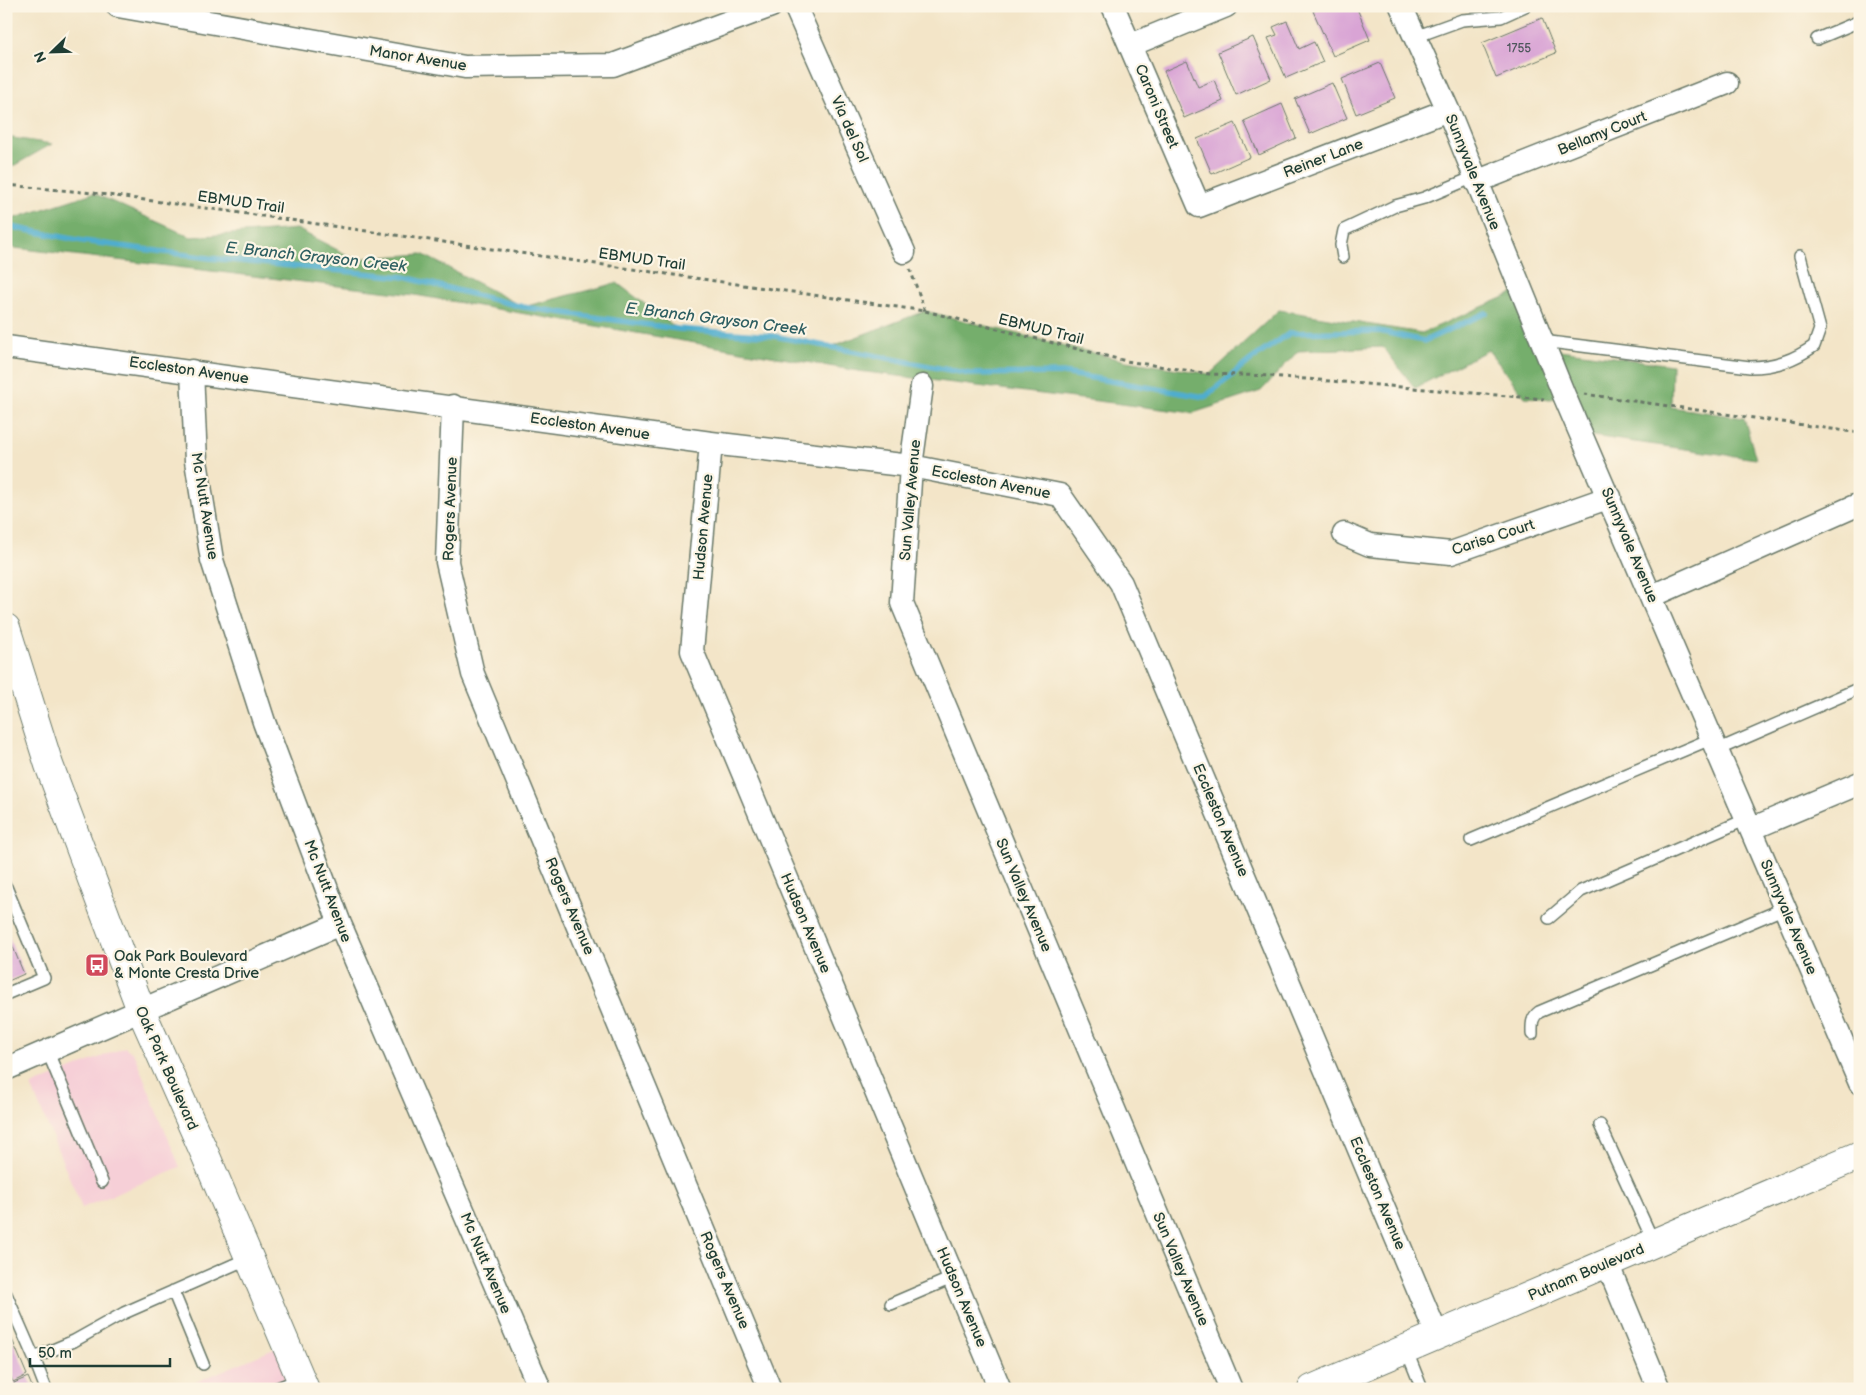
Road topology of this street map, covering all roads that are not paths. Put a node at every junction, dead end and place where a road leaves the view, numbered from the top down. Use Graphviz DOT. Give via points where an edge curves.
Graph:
graph roads {
  1 [pos="118,6"];
  2 [pos="771,6"];
  3 [pos="795,6"];
  4 [pos="1114,6"];
  5 [pos="1226,6"];
  6 [pos="1401,6"];
  7 [pos="1525,6"];
  8 [pos="1860,21"];
  9 [pos="1415,37"];
  10 [pos="1817,38"];
  11 [pos="1131,45"];
  12 [pos="1727,83"];
  13 [pos="1448,110"];
  14 [pos="1475,180"];
  15 [pos="1199,206"];
  16 [pos="904,252"];
  17 [pos="1800,256"];
  18 [pos="1343,257"];
  19 [pos="1542,340"];
  20 [pos="6,347"];
  21 [pos="192,371"];
  22 [pos="922,386"];
  23 [pos="453,406"];
  24 [pos="711,443"];
  25 [pos="912,466"];
  26 [pos="1610,497"];
  27 [pos="1855,506"];
  28 [pos="1344,534"];
  29 [pos="1652,596"];
  30 [pos="6,628"];
  31 [pos="1860,688"];
  32 [pos="1715,744"];
  33 [pos="1860,783"];
  34 [pos="1749,824"];
  35 [pos="1470,840"];
  36 [pos="6,887"];
  37 [pos="1785,908"];
  38 [pos="1549,918"];
  39 [pos="340,924"];
  40 [pos="6,994"];
  41 [pos="141,1010"];
  42 [pos="1532,1034"];
  43 [pos="47,1050"];
  44 [pos="6,1068"];
  45 [pos="1860,1082"];
  46 [pos="1600,1125"];
  47 [pos="1860,1155"];
  48 [pos="102,1182"];
  49 [pos="1654,1243"];
  50 [pos="249,1258"];
  51 [pos="1607,1263"];
  52 [pos="954,1277"];
  53 [pos="173,1291"];
  54 [pos="6,1294"];
  55 [pos="891,1304"];
  56 [pos="1437,1335"];
  57 [pos="1406,1349"];
  58 [pos="34,1358"];
  59 [pos="203,1364"];
  60 [pos="303,1384"];
  61 [pos="46,1389"];
  62 [pos="275,1389"];
  63 [pos="540,1389"];
  64 [pos="770,1389"];
  65 [pos="1000,1389"];
  66 [pos="1231,1389"];
  67 [pos="1312,1389"];
  68 [pos="1422,1389"];
  69 [pos="1659,1389"];
  1 -- 2 [label="street, Manor Avenue" via="465,67 613,65"];
  3 -- 16 [label="street, Via del Sol"];
  4 -- 11 [label="street, Caroni Street"];
  5 -- 11 [label="street"];
  6 -- 9 [label="street, Sunnyvale Avenue"];
  7 -- 9 [label="lane" via="1501,17 1462,20"];
  8 -- 10 [label="lane"];
  9 -- 13 [label="street, Sunnyvale Avenue"];
  11 -- 15 [label="street, Caroni Street"];
  12 -- 14 [label="street, Bellamy Court"];
  13 -- 14 [label="street, Sunnyvale Avenue"];
  13 -- 15 [label="street, Reiner Lane"];
  14 -- 18 [label="lane" via="1394,206 1344,230"];
  14 -- 19 [label="street, Sunnyvale Avenue"];
  17 -- 19 [label="lane" via="1820,329 1814,346 1783,363 1750,367"];
  19 -- 26 [label="street, Sunnyvale Avenue"];
  20 -- 21 [label="street, Eccleston Avenue"];
  21 -- 23 [label="street, Eccleston Avenue"];
  21 -- 39 [label="street, Mc Nutt Avenue" via="196,461 212,560 264,722"];
  22 -- 25 [label="street, Sun Valley Avenue"];
  23 -- 24 [label="street, Eccleston Avenue"];
  23 -- 64 [label="street, Rogers Avenue" via="447,562 473,674"];
  24 -- 25 [label="street, Eccleston Avenue"];
  24 -- 52 [label="street, Hudson Avenue" via="692,651"];
  25 -- 56 [label="street, Eccleston Avenue" via="1060,495 1121,583"];
  25 -- 66 [label="street, Sun Valley Avenue" via="902,603"];
  26 -- 28 [label="street, Carisa Court" via="1451,553 1370,545"];
  26 -- 29 [label="street, Sunnyvale Avenue"];
  27 -- 29 [label="street"];
  29 -- 32 [label="street, Sunnyvale Avenue"];
  30 -- 41 [label="street, Oak Park Boulevard" via="49,765"];
  31 -- 32 [label="lane"];
  32 -- 34 [label="street, Sunnyvale Avenue"];
  32 -- 35 [label="lane"];
  33 -- 34 [label="street"];
  34 -- 37 [label="street, Sunnyvale Avenue"];
  34 -- 38 [label="lane" via="1581,891"];
  36 -- 40 [label="lane" via="44,978"];
  37 -- 42 [label="lane" via="1539,1012 1532,1022"];
  37 -- 45 [label="street, Sunnyvale Avenue"];
  39 -- 41 [label="street"];
  39 -- 63 [label="street, Mc Nutt Avenue"];
  41 -- 43 [label="street"];
  41 -- 50 [label="street, Oak Park Boulevard"];
  43 -- 44 [label="street"];
  43 -- 48 [label="lane"];
  46 -- 49 [label="lane"];
  47 -- 49 [label="street, Putnam Boulevard"];
  49 -- 51 [label="street, Putnam Boulevard"];
  50 -- 53 [label="lane"];
  50 -- 60 [label="street, Oak Park Boulevard"];
  51 -- 56 [label="street, Putnam Boulevard"];
  51 -- 69 [label="street"];
  52 -- 55 [label="lane"];
  52 -- 65 [label="street, Hudson Avenue"];
  53 -- 58 [label="lane"];
  53 -- 59 [label="lane"];
  54 -- 58 [label="lane"];
  56 -- 57 [label="street, Putnam Boulevard"];
  57 -- 67 [label="street, Putnam Boulevard"];
  57 -- 68 [label="lane"];
  58 -- 61 [label="lane"];
  60 -- 62 [label="lane"];
}
